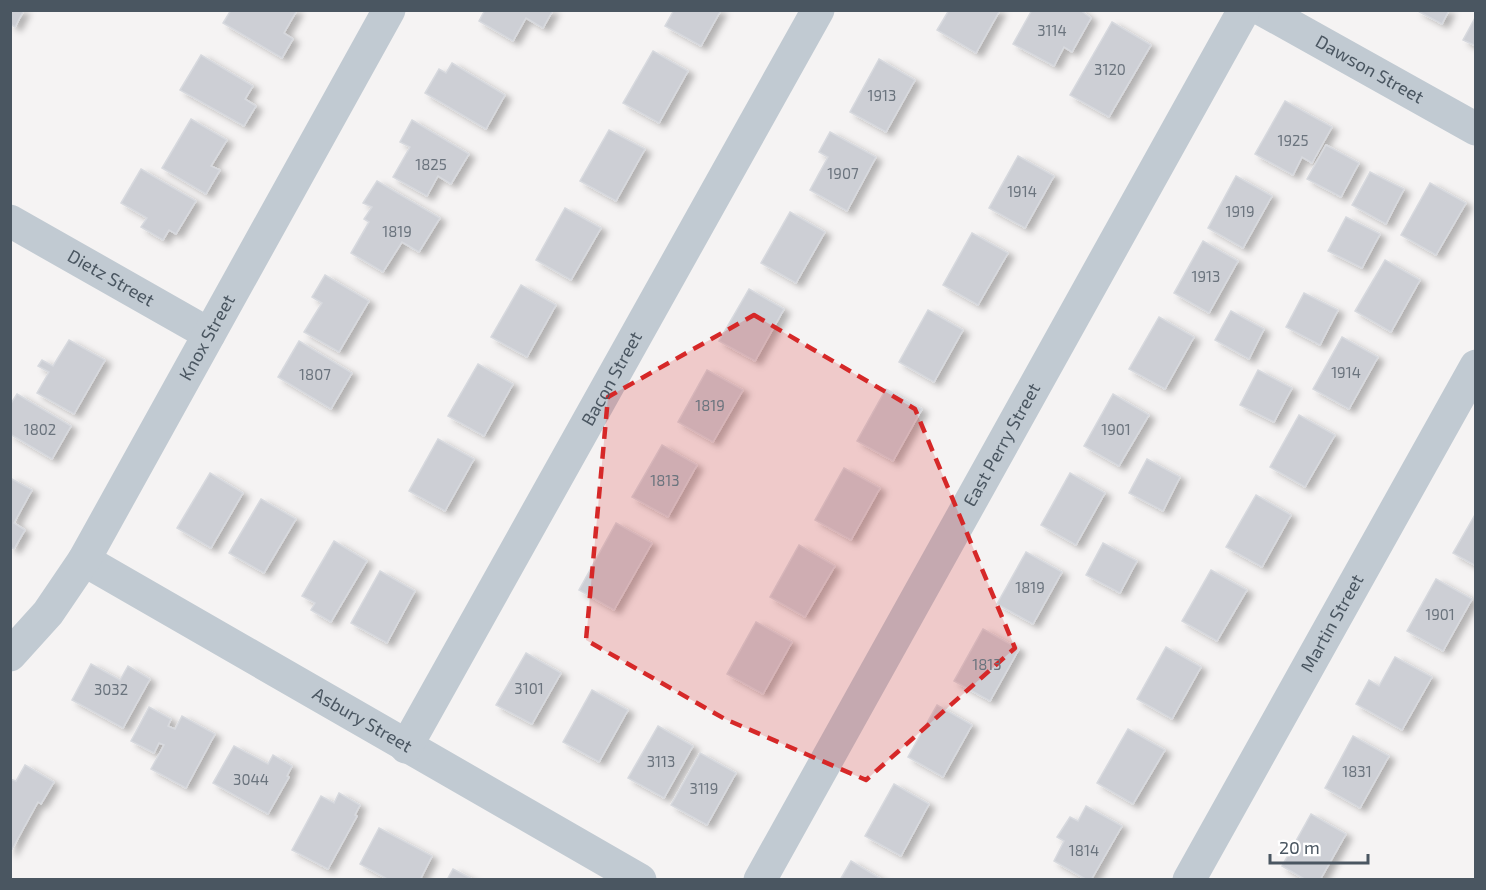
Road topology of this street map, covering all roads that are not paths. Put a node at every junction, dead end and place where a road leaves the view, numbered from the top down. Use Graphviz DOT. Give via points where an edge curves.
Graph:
graph roads {
  1 [pos="389,10"];
  2 [pos="818,10"];
  3 [pos="1244,10"];
  4 [pos="1263,10"];
  5 [pos="1476,129"];
  6 [pos="10,221"];
  7 [pos="209,334"];
  8 [pos="1476,366"];
  9 [pos="84,560"];
  10 [pos="10,655"];
  11 [pos="406,747"];
  12 [pos="640,879"];
  13 [pos="760,879"];
  14 [pos="1189,879"];
  1 -- 7 [label="street, Knox Street"];
  2 -- 11 [label="street, Bacon Street"];
  3 -- 13 [label="street, East Perry Street"];
  4 -- 5 [label="street, Dawson Street"];
  6 -- 7 [label="street, Dietz Street"];
  7 -- 9 [label="street, Knox Street"];
  8 -- 14 [label="street, Martin Street"];
  9 -- 10 [label="street, Knox Street" via="48,613"];
  9 -- 11 [label="street, Asbury Street"];
  11 -- 12 [label="street, Asbury Street"];
}
